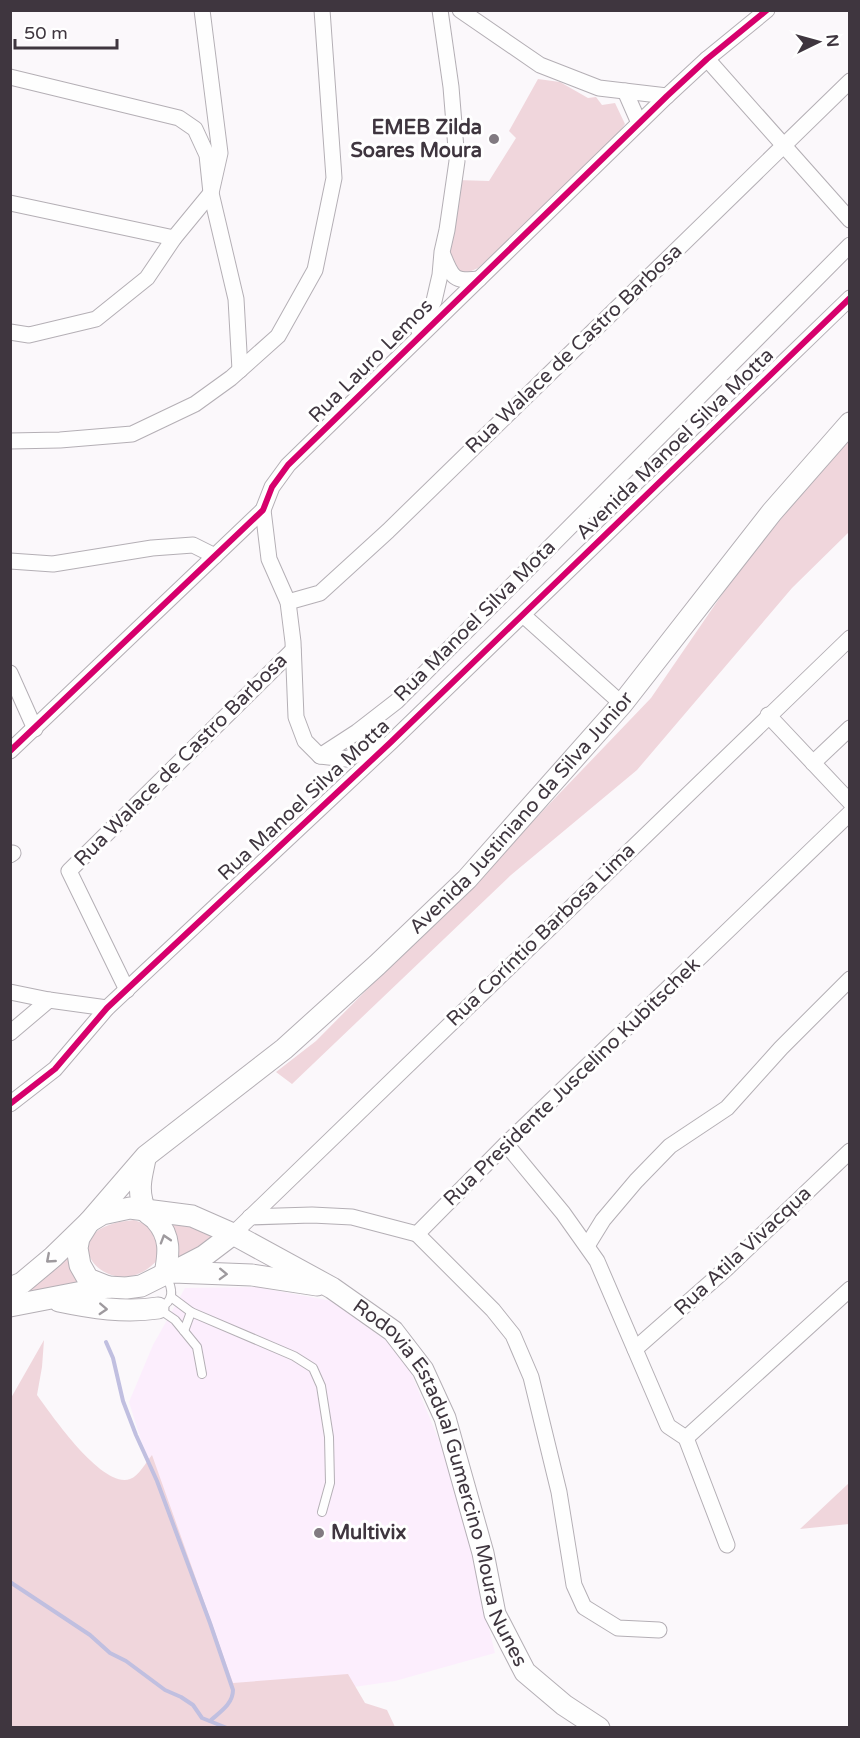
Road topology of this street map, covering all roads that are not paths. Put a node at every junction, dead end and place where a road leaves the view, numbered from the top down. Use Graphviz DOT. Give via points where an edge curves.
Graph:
graph roads {
  1 [pos="202,10"];
  2 [pos="322,10"];
  3 [pos="440,10"];
  4 [pos="460,10"];
  5 [pos="767,10"];
  6 [pos="707,59"];
  7 [pos="10,77"];
  8 [pos="849,81"];
  9 [pos="625,91"];
  10 [pos="667,96"];
  11 [pos="639,123"];
  12 [pos="783,145"];
  13 [pos="211,193"];
  14 [pos="10,202"];
  15 [pos="849,220"];
  16 [pos="174,238"];
  17 [pos="849,245"];
  18 [pos="442,252"];
  19 [pos="479,279"];
  20 [pos="849,298"];
  21 [pos="10,332"];
  22 [pos="413,342"];
  23 [pos="240,370"];
  24 [pos="849,423"];
  25 [pos="10,441"];
  26 [pos="263,510"];
  27 [pos="215,556"];
  28 [pos="10,561"];
  29 [pos="288,602"];
  30 [pos="523,615"];
  31 [pos="849,638"];
  32 [pos="293,650"];
  33 [pos="10,673"];
  34 [pos="621,704"];
  35 [pos="768,715"];
  36 [pos="849,728"];
  37 [pos="35,729"];
  38 [pos="390,742"];
  39 [pos="13,749"];
  40 [pos="320,756"];
  41 [pos="813,762"];
  42 [pos="849,802"];
  43 [pos="849,813"];
  44 [pos="849,979"];
  45 [pos="127,990"];
  46 [pos="10,992"];
  47 [pos="49,1000"];
  48 [pos="107,1008"];
  49 [pos="10,1033"];
  50 [pos="10,1104"];
  51 [pos="506,1144"];
  52 [pos="849,1150"];
  53 [pos="146,1156"];
  54 [pos="145,1210"];
  55 [pos="250,1217"];
  56 [pos="88,1222"];
  57 [pos="233,1234"];
  58 [pos="417,1234"];
  59 [pos="587,1246"];
  60 [pos="169,1273"];
  61 [pos="108,1287"];
  62 [pos="10,1288"];
  63 [pos="332,1288"];
  64 [pos="849,1289"];
  65 [pos="131,1298"];
  66 [pos="50,1299"];
  67 [pos="156,1302"];
  68 [pos="10,1306"];
  69 [pos="191,1312"];
  70 [pos="184,1331"];
  71 [pos="634,1350"];
  72 [pos="202,1374"];
  73 [pos="686,1438"];
  74 [pos="322,1512"];
  75 [pos="727,1545"];
  76 [pos="659,1630"];
  77 [pos="599,1728"];
  1 -- 13 [label="street" via="220,153"];
  2 -- 23 [label="street" via="334,178 315,270 278,336"];
  3 -- 18 [label="street" via="457,161"];
  4 -- 9 [label="street" via="540,65 599,88"];
  5 -- 6 [label="street, Rua Lauro Lemos"];
  6 -- 10 [label="street, Rua Lauro Lemos"];
  6 -- 12 [label="street"];
  7 -- 13 [label="street" via="178,118 195,129 207,155"];
  8 -- 12 [label="street, Rua Walace de Castro Barbosa"];
  9 -- 10 [label="street"];
  9 -- 11 [label="street"];
  10 -- 11 [label="street, Rua Lauro Lemos"];
  11 -- 19 [label="street, Rua Lauro Lemos"];
  12 -- 15 [label="street"];
  12 -- 29 [label="street, Rua Walace de Castro Barbosa" via="388,531 320,593"];
  13 -- 16 [label="street"];
  13 -- 23 [label="street" via="236,299"];
  14 -- 16 [label="street"];
  16 -- 21 [label="street" via="147,278 96,319 29,335"];
  17 -- 40 [label="street, Rua Manoel Silva Mota" via="397,701"];
  18 -- 19 [label="street" via="452,275 463,281"];
  18 -- 22 [label="street" via="434,301"];
  19 -- 22 [label="street, Rua Lauro Lemos"];
  20 -- 30 [label="street, Avenida Manoel Silva Motta"];
  22 -- 26 [label="street, Rua Lauro Lemos" via="288,465 272,487"];
  23 -- 25 [label="street" via="195,404 132,434"];
  24 -- 34 [label="main road, Avenida Justiniano da Silva Junior" via="772,512"];
  26 -- 27 [label="street, Rua Lauro Lemos"];
  26 -- 29 [label="street" via="269,559"];
  27 -- 28 [label="street" via="193,545 53,564"];
  27 -- 37 [label="street, Rua Lauro Lemos"];
  29 -- 32 [label="street"];
  30 -- 34 [label="street"];
  30 -- 38 [label="street, Rua Manoel Silva Motta"];
  31 -- 35 [label="street, Rua Coríntio Barbosa Lima"];
  32 -- 40 [label="street" via="296,717 305,741"];
  32 -- 45 [label="street, Rua Walace de Castro Barbosa" via="69,871"];
  33 -- 37 [label="street"];
  34 -- 53 [label="main road, Avenida Justiniano da Silva Junior" via="467,879 377,966 284,1049"];
  35 -- 41 [label="street"];
  35 -- 55 [label="street, Rua Coríntio Barbosa Lima"];
  36 -- 41 [label="street"];
  37 -- 39 [label="street, Rua Lauro Lemos"];
  38 -- 40 [label="street" via="346,759"];
  38 -- 45 [label="street, Rua Manoel Silva Motta"];
  41 -- 42 [label="street"];
  43 -- 51 [label="street, Rua Presidente Juscelino Kubitschek"];
  44 -- 59 [label="street" via="727,1108 670,1146 642,1174 603,1220"];
  45 -- 48 [label="street, Rua Manoel Silva Motta"];
  46 -- 47 [label="street"];
  47 -- 48 [label="street"];
  47 -- 49 [label="street"];
  48 -- 50 [label="street, Rua Manoel Silva Motta" via="55,1069"];
  51 -- 58 [label="street, Rua Presidente Juscelino Kubitschek"];
  51 -- 59 [label="street"];
  52 -- 71 [label="street, Rua Atila Vivacqua" via="727,1268"];
  53 -- 54 [label="main road" via="139,1184"];
  53 -- 56 [label="main road, Avenida Justiniano da Silva Junior"];
  54 -- 56 [label="main road" via="117,1209"];
  54 -- 57 [label="main road, Rodovia Estadual Gumercino Moura Nunes" via="192,1216"];
  60 -- 54 [label="main road, one-way" via="166,1239 159,1224"];
  55 -- 57 [label="street, Rua Coríntio Barbosa Lima"];
  55 -- 58 [label="street" via="352,1217"];
  56 -- 61 [label="main road" via="77,1248 80,1265 88,1279"];
  56 -- 62 [label="main road, Avenida Justiniano da Silva Junior, one-way" via="53,1257"];
  57 -- 60 [label="main road" via="187,1267"];
  57 -- 63 [label="main road, Rodovia Estadual Gumercino Moura Nunes"];
  58 -- 76 [label="street" via="513,1335 531,1377 560,1492 574,1585 584,1607 618,1628"];
  59 -- 71 [label="street"];
  60 -- 61 [label="main road" via="141,1286"];
  60 -- 63 [label="main road, one-way" via="252,1275"];
  60 -- 67 [label="lane" via="171,1287"];
  61 -- 65 [label="lane"];
  61 -- 66 [label="main road"];
  63 -- 77 [label="main road, Rodovia Estadual Gumercino Moura Nunes" via="393,1331 423,1370 445,1418 483,1553 495,1614 525,1672"];
  64 -- 73 [label="street"];
  66 -- 67 [label="main road, one-way" via="94,1308 144,1311"];
  66 -- 68 [label="main road"];
  67 -- 69 [label="lane"];
  67 -- 70 [label="lane"];
  69 -- 70 [label="lane"];
  69 -- 74 [label="lane" via="313,1368 321,1386 329,1437 330,1483"];
  70 -- 72 [label="lane" via="197,1347"];
  71 -- 73 [label="street" via="668,1426"];
  73 -- 75 [label="street"];
}
